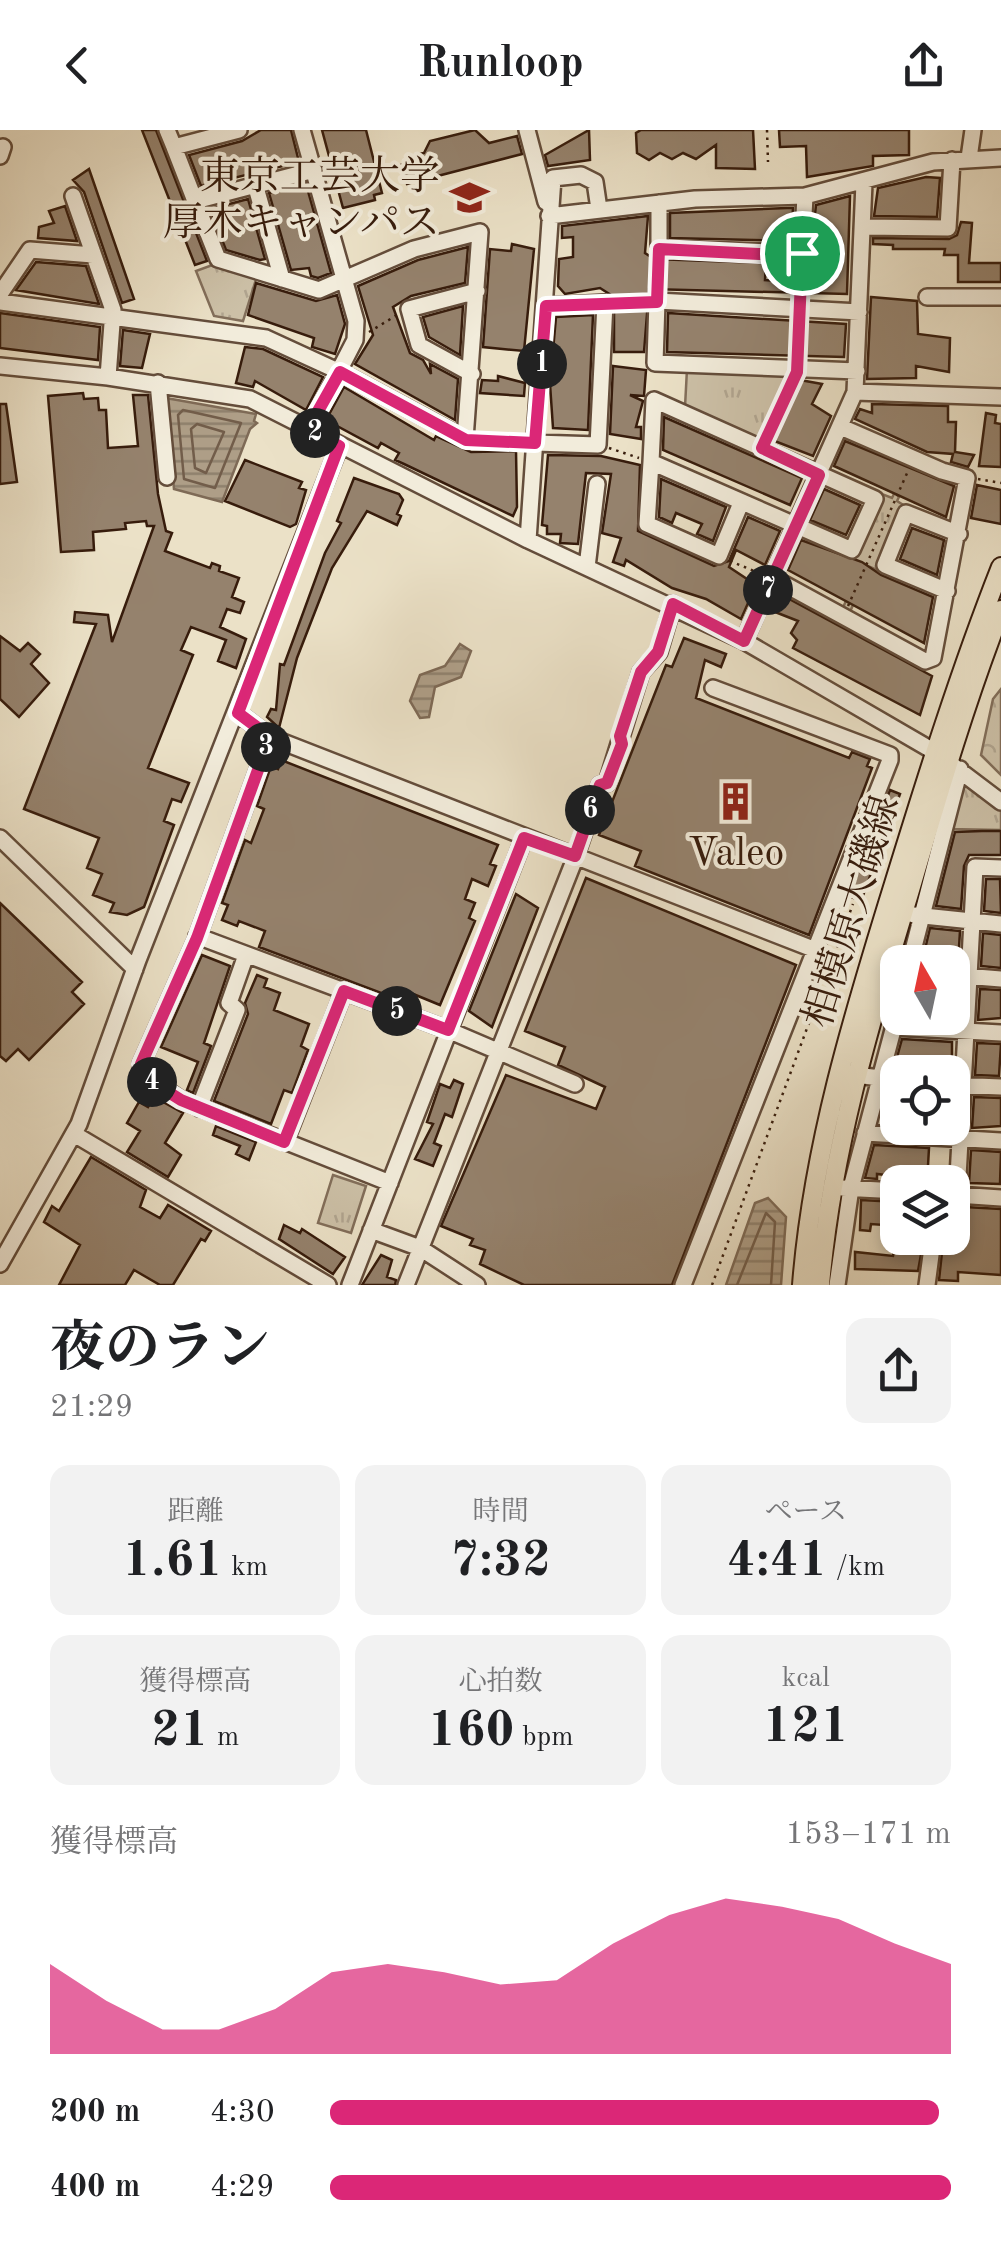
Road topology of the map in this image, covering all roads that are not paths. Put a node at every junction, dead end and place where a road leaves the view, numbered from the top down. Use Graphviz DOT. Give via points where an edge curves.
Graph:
graph roads {
  1 [pos="167,130"];
  2 [pos="239,130"];
  3 [pos="302,130"];
  4 [pos="527,130"];
  5 [pos="972,130"];
  6 [pos="174,147"];
  7 [pos="1001,158"];
  8 [pos="961,159"];
  9 [pos="314,170"];
  10 [pos="864,182"];
  11 [pos="255,184"];
  12 [pos="73,196"];
  13 [pos="805,196"];
  14 [pos="195,201"];
  15 [pos="659,202"];
  16 [pos="599,210"];
  17 [pos="549,216"];
  18 [pos="863,228"];
  19 [pos="94,255"];
  20 [pos="282,279"];
  21 [pos="345,281"];
  22 [pos="477,291"];
  23 [pos="927,297"];
  24 [pos="1001,297"];
  25 [pos="0,298"];
  26 [pos="546,306"];
  27 [pos="859,312"];
  28 [pos="114,316"];
  29 [pos="0,366"];
  30 [pos="857,371"];
  31 [pos="340,372"];
  32 [pos="472,374"];
  33 [pos="108,377"];
  34 [pos="158,384"];
  35 [pos="855,392"];
  36 [pos="1001,397"];
  37 [pos="841,426"];
  38 [pos="308,429"];
  39 [pos="535,443"];
  40 [pos="339,446"];
  41 [pos="651,462"];
  42 [pos="163,471"];
  43 [pos="819,475"];
  44 [pos="597,484"];
  45 [pos="742,503"];
  46 [pos="795,526"];
  47 [pos="959,534"];
  48 [pos="528,540"];
  49 [pos="1001,566"];
  50 [pos="587,567"];
  51 [pos="773,578"];
  52 [pos="947,591"];
  53 [pos="673,604"];
  54 [pos="1001,610"];
  55 [pos="744,641"];
  56 [pos="713,688"];
  57 [pos="238,713"];
  58 [pos="270,737"];
  59 [pos="948,761"];
  60 [pos="1001,802"];
  61 [pos="0,838"];
  62 [pos="524,838"];
  63 [pos="575,856"];
  64 [pos="1001,868"];
  65 [pos="895,910"];
  66 [pos="922,918"];
  67 [pos="974,922"];
  68 [pos="1001,924"];
  69 [pos="197,936"];
  70 [pos="915,945"];
  71 [pos="813,949"];
  72 [pos="246,955"];
  73 [pos="135,969"];
  74 [pos="971,977"];
  75 [pos="1001,978"];
  76 [pos="344,991"];
  77 [pos="970,995"];
  78 [pos="448,1030"];
  79 [pos="970,1031"];
  80 [pos="1001,1033"];
  81 [pos="498,1054"];
  82 [pos="838,1071"];
  83 [pos="856,1077"];
  84 [pos="880,1079"];
  85 [pos="576,1084"];
  86 [pos="970,1086"];
  87 [pos="1001,1088"];
  88 [pos="199,1108"];
  89 [pos="865,1133"];
  90 [pos="74,1134"];
  91 [pos="880,1134"];
  92 [pos="970,1139"];
  93 [pos="1001,1141"];
  94 [pos="284,1142"];
  95 [pos="390,1183"];
  96 [pos="833,1186"];
  97 [pos="880,1190"];
  98 [pos="970,1196"];
  99 [pos="1001,1198"];
  100 [pos="371,1230"];
  101 [pos="420,1248"];
  102 [pos="930,1255"];
  103 [pos="0,1264"];
  104 [pos="328,1285"];
  105 [pos="350,1285"];
  106 [pos="406,1285"];
  107 [pos="477,1285"];
  108 [pos="683,1285"];
  109 [pos="802,1285"];
  110 [pos="820,1285"];
  111 [pos="837,1285"];
  112 [pos="928,1285"];
  1 -- 6 [label="street"];
  2 -- 6 [label="street"];
  3 -- 9 [label="street"];
  4 -- 17 [label="street"];
  5 -- 8 [label="street"];
  6 -- 14 [label="street"];
  7 -- 8 [label="street"];
  8 -- 10 [label="street"];
  8 -- 18 [label="street" via="948,228"];
  9 -- 11 [label="street"];
  9 -- 21 [label="street"];
  10 -- 13 [label="street"];
  10 -- 18 [label="street"];
  11 -- 14 [label="street"];
  11 -- 20 [label="street"];
  12 -- 19 [label="street"];
  13 -- 15 [label="street"];
  13 -- 15 [label="street" via="802,253 659,249"];
  14 -- 20 [label="street" via="218,258"];
  15 -- 16 [label="street"];
  16 -- 17 [label="street"];
  16 -- 17 [label="street" via="596,182 581,175 553,178"];
  17 -- 26 [label="street"];
  18 -- 27 [label="street"];
  19 -- 25 [label="street" via="30,250"];
  19 -- 28 [label="street"];
  20 -- 21 [label="street" via="318,290"];
  21 -- 22 [label="street" via="414,249 480,232"];
  21 -- 31 [label="street" via="356,340"];
  22 -- 32 [label="street"];
  22 -- 32 [label="street" via="409,309 419,345"];
  23 -- 24 [label="street"];
  25 -- 28 [label="street"];
  26 -- 39 [label="street"];
  26 -- 39 [label="street" via="606,303 598,445"];
  27 -- 30 [label="street"];
  27 -- 30 [label="street" via="657,302 656,362"];
  28 -- 31 [label="street" via="239,331"];
  28 -- 33 [label="street"];
  29 -- 33 [label="street"];
  30 -- 35 [label="street"];
  31 -- 32 [label="street" via="466,440"];
  31 -- 38 [label="street"];
  33 -- 34 [label="street"];
  34 -- 38 [label="street" via="250,400"];
  34 -- 42 [label="street"];
  35 -- 36 [label="street"];
  35 -- 37 [label="street"];
  37 -- 43 [label="street"];
  37 -- 47 [label="street" via="967,478"];
  38 -- 40 [label="street"];
  39 -- 48 [label="street"];
  40 -- 48 [label="street"];
  40 -- 57 [label="street"];
  41 -- 43 [label="street" via="654,400"];
  41 -- 45 [label="street"];
  41 -- 45 [label="street" via="647,524 719,556"];
  43 -- 46 [label="street"];
  43 -- 46 [label="street" via="873,496 864,526 852,550"];
  44 -- 50 [label="street"];
  45 -- 46 [label="street"];
  46 -- 51 [label="street"];
  47 -- 52 [label="street"];
  47 -- 52 [label="street" via="906,513 888,535 884,565"];
  48 -- 50 [label="street"];
  49 -- 59 [label="main road, 相模原大磯線"];
  50 -- 53 [label="street"];
  51 -- 52 [label="street" via="925,661 933,658"];
  51 -- 55 [label="street"];
  53 -- 55 [label="street"];
  53 -- 63 [label="street" via="658,652 641,672 622,744"];
  54 -- 59 [label="main road, 相模原大磯線"];
  55 -- 59 [label="street"];
  56 -- 71 [label="street" via="890,754"];
  57 -- 58 [label="street"];
  57 -- 73 [label="street"];
  58 -- 62 [label="street"];
  58 -- 69 [label="street"];
  59 -- 60 [label="street"];
  59 -- 65 [label="main road, 相模原大磯線"];
  59 -- 66 [label="street"];
  61 -- 73 [label="street"];
  62 -- 63 [label="street"];
  62 -- 78 [label="street"];
  63 -- 71 [label="street"];
  63 -- 81 [label="street"];
  64 -- 67 [label="street" via="975,860"];
  65 -- 66 [label="street"];
  65 -- 82 [label="main road, 相模原大磯線"];
  65 -- 83 [label="main road, 相模原大磯線"];
  66 -- 67 [label="street"];
  66 -- 70 [label="street"];
  67 -- 68 [label="street"];
  67 -- 74 [label="street"];
  69 -- 72 [label="street"];
  69 -- 88 [label="street" via="141,1064 146,1078"];
  71 -- 108 [label="street"];
  72 -- 76 [label="street"];
  72 -- 88 [label="street" via="229,1003 237,1010"];
  73 -- 90 [label="street"];
  74 -- 75 [label="street"];
  74 -- 77 [label="street"];
  76 -- 78 [label="street"];
  76 -- 94 [label="street"];
  78 -- 81 [label="street"];
  78 -- 95 [label="street"];
  79 -- 80 [label="street"];
  81 -- 85 [label="street"];
  81 -- 101 [label="street"];
  82 -- 83 [label="street"];
  82 -- 96 [label="main road, 相模原大磯線"];
  83 -- 84 [label="street"];
  83 -- 96 [label="main road, 相模原大磯線"];
  84 -- 89 [label="street"];
  86 -- 87 [label="street"];
  88 -- 94 [label="street"];
  89 -- 91 [label="street"];
  89 -- 96 [label="street"];
  90 -- 103 [label="street"];
  90 -- 104 [label="street"];
  92 -- 93 [label="street"];
  94 -- 95 [label="street"];
  95 -- 100 [label="street"];
  96 -- 97 [label="street"];
  96 -- 109 [label="main road, 相模原大磯線"];
  96 -- 110 [label="main road, 相模原大磯線"];
  96 -- 111 [label="street"];
  98 -- 99 [label="street"];
  100 -- 101 [label="street"];
  100 -- 105 [label="street"];
  101 -- 106 [label="street"];
  101 -- 107 [label="street"];
  102 -- 112 [label="street"];
}
